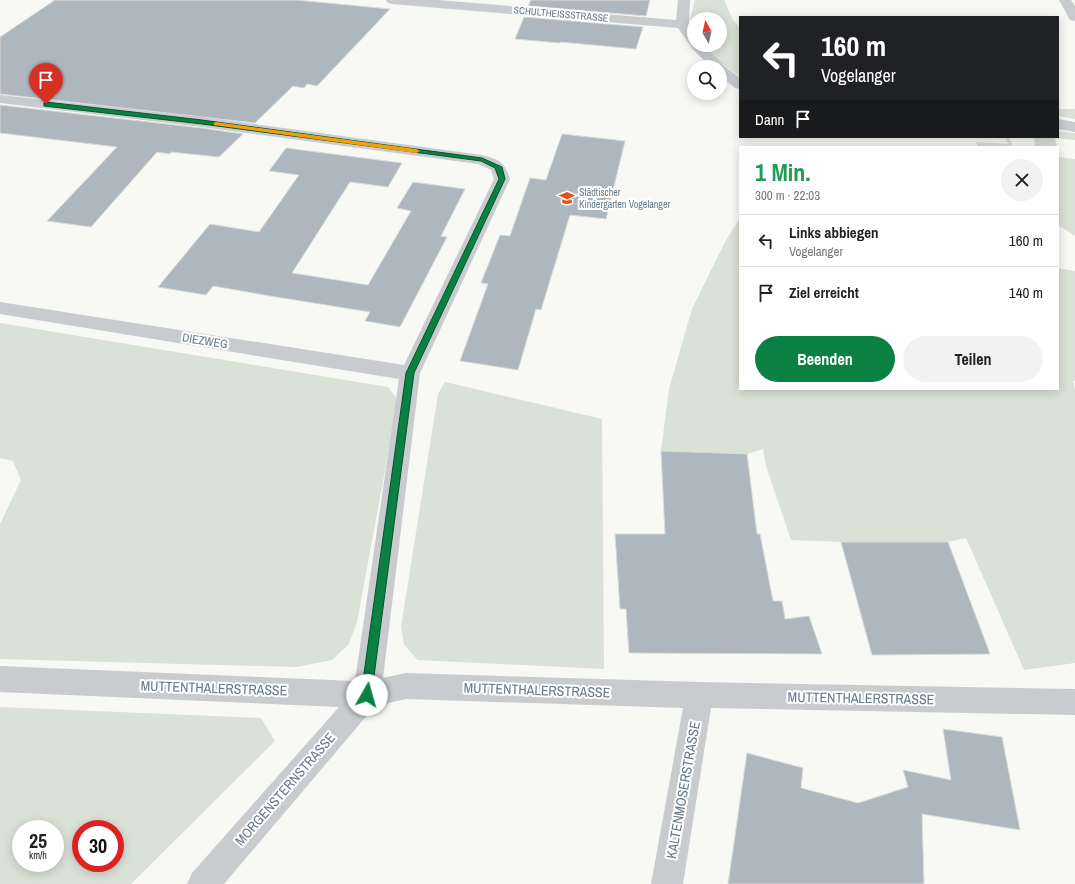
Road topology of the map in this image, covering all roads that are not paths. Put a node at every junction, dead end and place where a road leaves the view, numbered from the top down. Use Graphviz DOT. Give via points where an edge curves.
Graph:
graph roads {
  1 [pos="392,0"];
  2 [pos="684,0"];
  3 [pos="1065,0"];
  4 [pos="1075,17"];
  5 [pos="682,24"];
  6 [pos="687,31"];
  7 [pos="702,52"];
  8 [pos="710,60"];
  9 [pos="727,75"];
  10 [pos="739,84"];
  11 [pos="0,99"];
  12 [pos="1059,124"];
  13 [pos="1075,127"];
  14 [pos="0,308"];
  15 [pos="410,373"];
  16 [pos="0,679"];
  17 [pos="367,695"];
  18 [pos="700,695"];
  19 [pos="1075,702"];
  20 [pos="203,884"];
  21 [pos="667,884"];
  1 -- 5 [label="street, SCHULTHEISSSTRASSE"];
  2 -- 5 [label="street"];
  3 -- 4 [label="street"];
  5 -- 6 [label="street"];
  7 -- 8 [label="street"];
  9 -- 10 [label="street"];
  11 -- 15 [label="street" via="202,122 482,160 498,167 502,179"];
  12 -- 13 [label="street"];
  14 -- 15 [label="street, DIEZWEG"];
  15 -- 17 [label="street"];
  16 -- 17 [label="street, MUTTENTHALERSTRASSE"];
  17 -- 18 [label="street, MUTTENTHALERSTRASSE" via="406,686"];
  17 -- 20 [label="street, MORGENSTERNSTRASSE"];
  18 -- 19 [label="street, MUTTENTHALERSTRASSE"];
  18 -- 21 [label="street, KALTENMOSERSTRASSE"];
}
